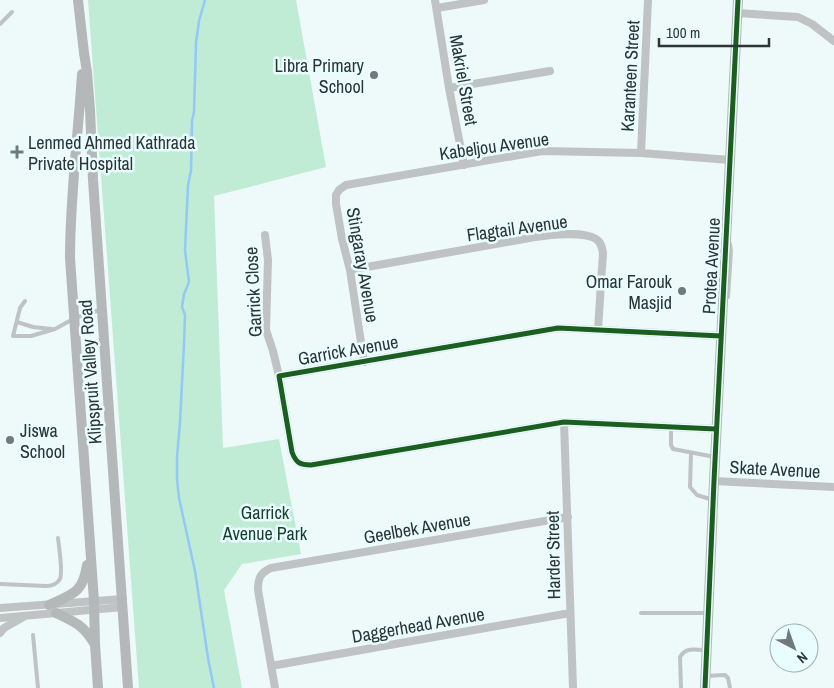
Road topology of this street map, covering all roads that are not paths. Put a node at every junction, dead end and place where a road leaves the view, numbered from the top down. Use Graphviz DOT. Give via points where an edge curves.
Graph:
graph roads {
  1 [pos="78,0"];
  2 [pos="484,0"];
  3 [pos="648,0"];
  4 [pos="738,0"];
  5 [pos="436,4"];
  6 [pos="12,12"];
  7 [pos="737,13"];
  8 [pos="0,24"];
  9 [pos="834,41"];
  10 [pos="84,53"];
  11 [pos="550,71"];
  12 [pos="449,88"];
  13 [pos="641,153"];
  14 [pos="730,160"];
  15 [pos="464,164"];
  16 [pos="353,183"];
  17 [pos="265,235"];
  18 [pos="350,270"];
  19 [pos="25,301"];
  20 [pos="102,310"];
  21 [pos="75,318"];
  22 [pos="17,322"];
  23 [pos="56,329"];
  24 [pos="598,330"];
  25 [pos="721,336"];
  26 [pos="364,362"];
  27 [pos="279,376"];
  28 [pos="564,422"];
  29 [pos="670,426"];
  30 [pos="716,428"];
  31 [pos="691,453"];
  32 [pos="715,457"];
  33 [pos="714,481"];
  34 [pos="834,486"];
  35 [pos="713,500"];
  36 [pos="568,517"];
  37 [pos="58,538"];
  38 [pos="89,540"];
  39 [pos="0,584"];
  40 [pos="123,603"];
  41 [pos="49,605"];
  42 [pos="94,606"];
  43 [pos="0,608"];
  44 [pos="56,613"];
  45 [pos="570,613"];
  46 [pos="642,613"];
  47 [pos="27,615"];
  48 [pos="0,618"];
  49 [pos="707,618"];
  50 [pos="0,633"];
  51 [pos="33,636"];
  52 [pos="95,644"];
  53 [pos="703,650"];
  54 [pos="271,666"];
  55 [pos="706,676"];
  56 [pos="38,688"];
  57 [pos="98,688"];
  58 [pos="128,688"];
  59 [pos="275,688"];
  60 [pos="573,688"];
  61 [pos="681,688"];
  62 [pos="699,688"];
  63 [pos="705,688"];
  64 [pos="730,688"];
  1 -- 10 [label="main road, Klipspruit Valley Road"];
  2 -- 5 [label="street"];
  3 -- 13 [label="street, Karanteen Street"];
  4 -- 7 [label="main road, Protea Avenue"];
  5 -- 12 [label="street, Makriel Street"];
  6 -- 8 [label="lane"];
  7 -- 9 [label="street" via="798,17"];
  7 -- 14 [label="main road, Protea Avenue"];
  10 -- 20 [label="main road, Klipspruit Valley Road"];
  10 -- 21 [label="main road, Klipspruit Valley Road" via="70,230"];
  11 -- 12 [label="street"];
  12 -- 15 [label="street, Makriel Street"];
  13 -- 14 [label="street, Kabeljou Avenue"];
  13 -- 15 [label="street, Kabeljou Avenue" via="542,151"];
  14 -- 25 [label="main road, Protea Avenue"];
  15 -- 16 [label="street, Kabeljou Avenue"];
  16 -- 18 [label="street, Stingaray Avenue" via="342,187 336,198"];
  17 -- 27 [label="street, Garrick Close" via="268,260 266,330"];
  18 -- 24 [label="street, Flagtail Avenue" via="546,235 595,238 603,253"];
  18 -- 26 [label="street, Stingaray Avenue"];
  19 -- 22 [label="lane"];
  20 -- 21 [label="lane"];
  20 -- 40 [label="main road, Klipspruit Valley Road"];
  21 -- 23 [label="lane"];
  21 -- 38 [label="main road, Klipspruit Valley Road"];
  22 -- 23 [label="lane" via="33,328"];
  22 -- 23 [label="lane" via="13,336 31,336"];
  24 -- 25 [label="street, Garrick Avenue"];
  24 -- 26 [label="street, Garrick Avenue" via="552,329"];
  25 -- 30 [label="main road, Protea Avenue"];
  26 -- 27 [label="street, Garrick Avenue"];
  27 -- 28 [label="street, Garrick Avenue" via="292,452 296,461 304,465"];
  28 -- 29 [label="street, Garrick Avenue"];
  28 -- 36 [label="street, Harder Street"];
  29 -- 30 [label="street, Garrick Avenue"];
  29 -- 31 [label="lane" via="673,449"];
  30 -- 32 [label="main road, Protea Avenue"];
  31 -- 32 [label="lane"];
  31 -- 35 [label="lane" via="690,487 697,494"];
  32 -- 33 [label="main road, Protea Avenue"];
  33 -- 34 [label="street, Skate Avenue"];
  33 -- 35 [label="main road, Protea Avenue"];
  35 -- 49 [label="main road, Protea Avenue"];
  36 -- 45 [label="street, Harder Street"];
  36 -- 54 [label="street, Geelbek Avenue" via="266,570 261,574 258,590"];
  37 -- 39 [label="lane" via="61,574 56,583 52,586"];
  38 -- 41 [label="main road" via="85,579 69,596"];
  38 -- 42 [label="main road, Klipspruit Valley Road"];
  40 -- 42 [label="street"];
  40 -- 58 [label="main road, Klipspruit Valley Road"];
  41 -- 42 [label="street"];
  41 -- 43 [label="street"];
  42 -- 44 [label="street"];
  42 -- 52 [label="main road, Klipspruit Valley Road"];
  44 -- 47 [label="street"];
  44 -- 52 [label="main road" via="79,624"];
  45 -- 54 [label="street, Daggerhead Avenue"];
  45 -- 60 [label="street, Harder Street"];
  46 -- 49 [label="lane"];
  47 -- 48 [label="street"];
  47 -- 50 [label="street"];
  49 -- 53 [label="main road, Protea Avenue"];
  49 -- 55 [label="main road, Protea Avenue"];
  51 -- 56 [label="lane"];
  52 -- 57 [label="main road, Klipspruit Valley Road"];
  53 -- 61 [label="lane" via="691,649 681,654"];
  53 -- 62 [label="main road, Protea Avenue"];
  54 -- 59 [label="street"];
  55 -- 63 [label="main road, Protea Avenue"];
  55 -- 64 [label="lane" via="725,675"];
}
